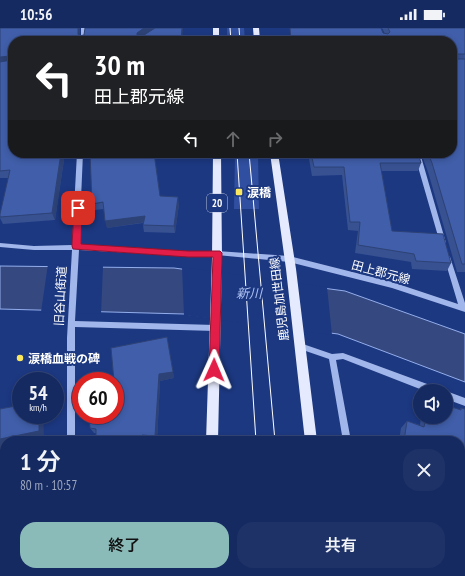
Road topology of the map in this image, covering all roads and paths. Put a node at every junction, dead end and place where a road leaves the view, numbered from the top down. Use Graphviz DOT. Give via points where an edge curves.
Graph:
graph roads {
  1 [pos="80,158"];
  2 [pos="217,158"];
  3 [pos="275,158"];
  4 [pos="419,158"];
  5 [pos="0,245"];
  6 [pos="76,246"];
  7 [pos="217,256"];
  8 [pos="290,264"];
  9 [pos="464,308"];
  10 [pos="72,324"];
  11 [pos="215,324"];
  12 [pos="300,346"];
  13 [pos="332,356"];
  14 [pos="417,384"];
  15 [pos="453,398"];
  16 [pos="465,402"];
  17 [pos="71,436"];
  18 [pos="212,436"];
  19 [pos="310,436"];
  20 [pos="346,436"];
  1 -- 6 [label="street, 旧谷山街道"];
  2 -- 7 [label="main road, 20"];
  3 -- 8 [label="main road, 鹿児島加世田線"];
  4 -- 9 [label="street"];
  5 -- 6 [label="street" via="34,248"];
  6 -- 7 [label="street"];
  6 -- 10 [label="street, 旧谷山街道"];
  7 -- 8 [label="street, 田上郡元線"];
  7 -- 11 [label="main road, 20"];
  8 -- 9 [label="street, 田上郡元線" via="392,285"];
  8 -- 12 [label="main road, 鹿児島加世田線"];
  10 -- 11 [label="street"];
  10 -- 17 [label="street, 旧谷山街道"];
  11 -- 18 [label="main road, 20"];
  12 -- 13 [label="street"];
  12 -- 19 [label="main road, 鹿児島加世田線"];
  13 -- 14 [label="street" via="343,356"];
  13 -- 20 [label="street"];
  15 -- 16 [label="street"];
}
